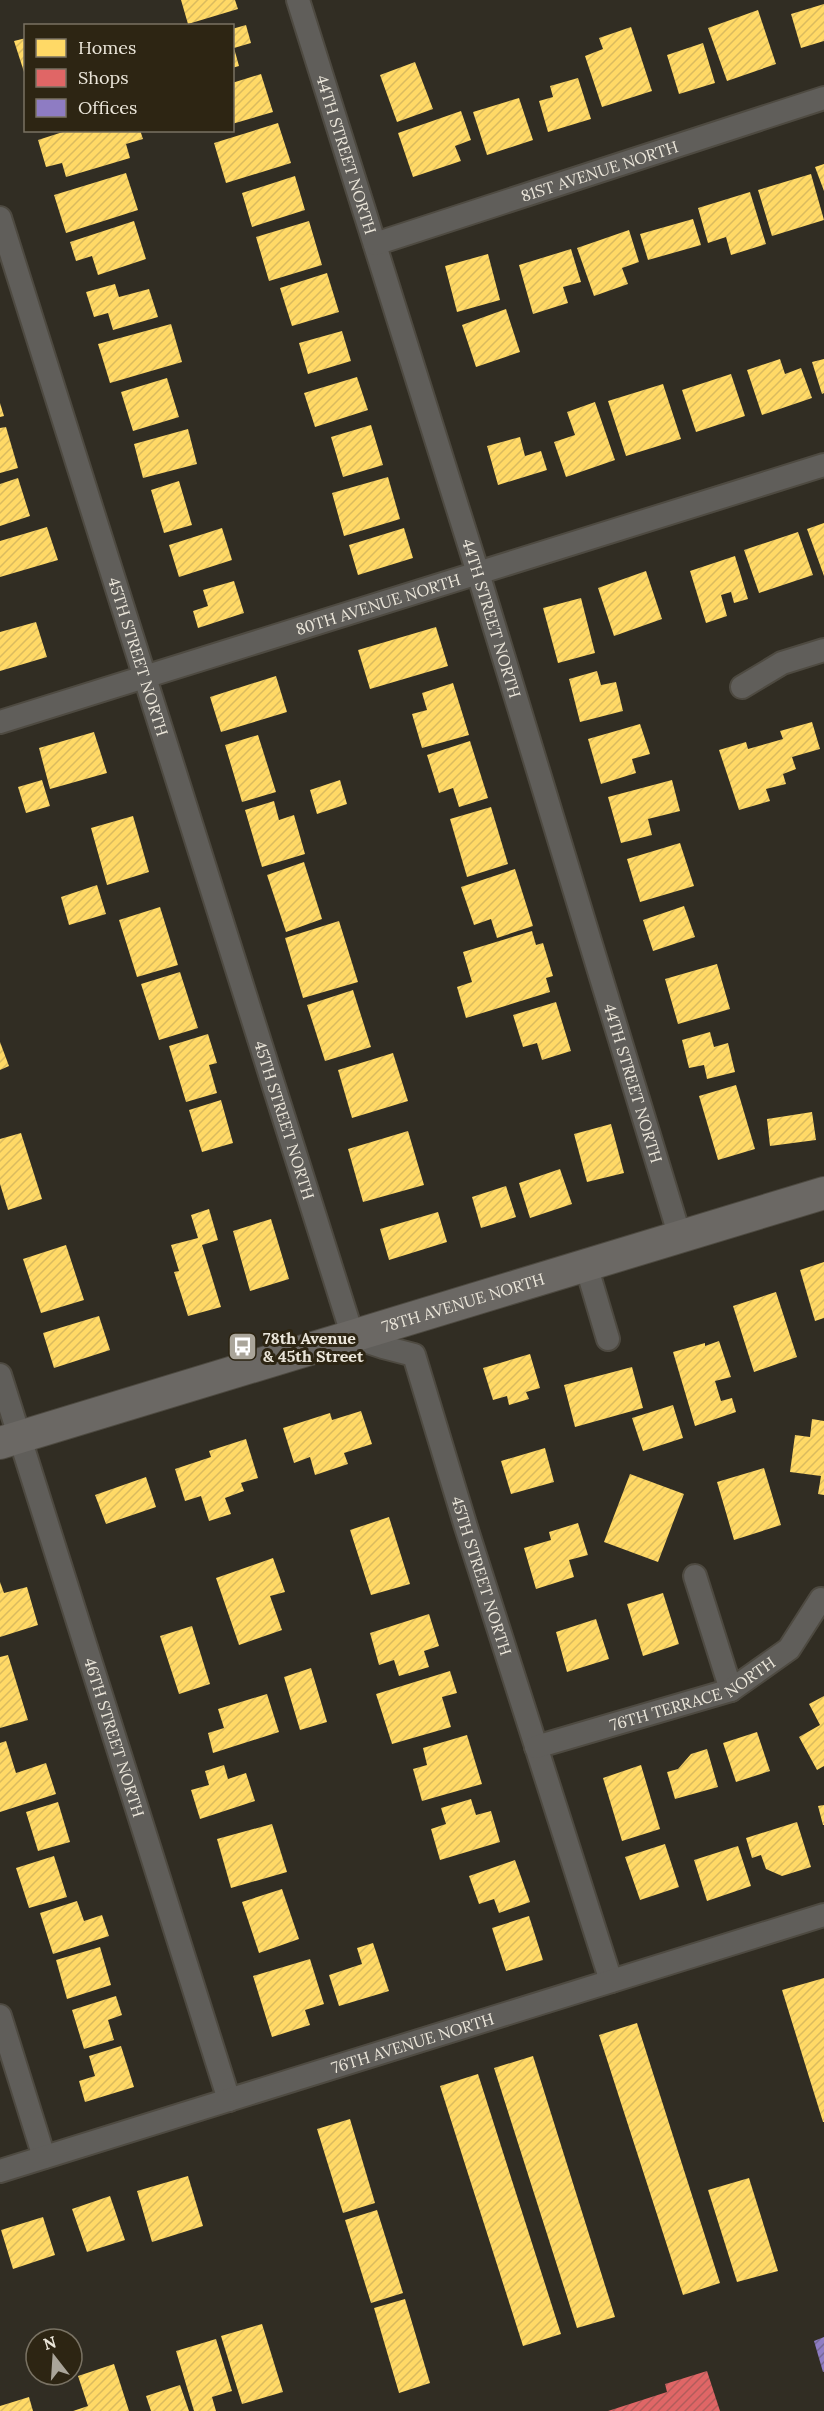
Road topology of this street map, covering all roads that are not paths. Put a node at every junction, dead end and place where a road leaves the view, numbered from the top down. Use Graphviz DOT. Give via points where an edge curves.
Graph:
graph roads {
  1 [pos="298,0"];
  2 [pos="824,98"];
  3 [pos="0,218"];
  4 [pos="375,244"];
  5 [pos="824,465"];
  6 [pos="478,573"];
  7 [pos="824,650"];
  8 [pos="145,678"];
  9 [pos="742,687"];
  10 [pos="0,722"];
  11 [pos="824,1193"];
  12 [pos="680,1237"];
  13 [pos="586,1265"];
  14 [pos="353,1337"];
  15 [pos="608,1339"];
  16 [pos="0,1375"];
  17 [pos="10,1440"];
  18 [pos="695,1576"];
  19 [pos="821,1599"];
  20 [pos="731,1690"];
  21 [pos="536,1747"];
  22 [pos="824,1915"];
  23 [pos="611,1981"];
  24 [pos="0,2016"];
  25 [pos="229,2100"];
  26 [pos="44,2157"];
  27 [pos="0,2171"];
  1 -- 4 [label="street, 44TH STREET NORTH"];
  2 -- 4 [label="street, 81ST AVENUE NORTH"];
  3 -- 8 [label="street, 45TH STREET NORTH"];
  4 -- 6 [label="street, 44TH STREET NORTH"];
  5 -- 6 [label="street, 80TH AVENUE NORTH"];
  6 -- 8 [label="street, 80TH AVENUE NORTH"];
  6 -- 12 [label="street, 44TH STREET NORTH"];
  7 -- 9 [label="street" via="782,663"];
  8 -- 10 [label="street, 80TH AVENUE NORTH"];
  8 -- 14 [label="street, 45TH STREET NORTH"];
  11 -- 12 [label="street, 78TH AVENUE NORTH"];
  12 -- 13 [label="street, 78TH AVENUE NORTH"];
  13 -- 14 [label="street, 78TH AVENUE NORTH"];
  13 -- 15 [label="street"];
  14 -- 17 [label="street, 78TH AVENUE NORTH"];
  14 -- 21 [label="street, 45TH STREET NORTH" via="414,1355"];
  16 -- 17 [label="street, 46TH STREET NORTH"];
  17 -- 25 [label="street, 46TH STREET NORTH"];
  18 -- 20 [label="street"];
  19 -- 20 [label="street, 76TH TERRACE NORTH" via="789,1648"];
  20 -- 21 [label="street, 76TH TERRACE NORTH"];
  21 -- 23 [label="street, 45TH STREET NORTH"];
  22 -- 23 [label="street, 76TH AVENUE NORTH"];
  23 -- 25 [label="street, 76TH AVENUE NORTH"];
  24 -- 26 [label="street"];
  25 -- 26 [label="street, 76TH AVENUE NORTH"];
  26 -- 27 [label="street, 76TH AVENUE NORTH"];
}
